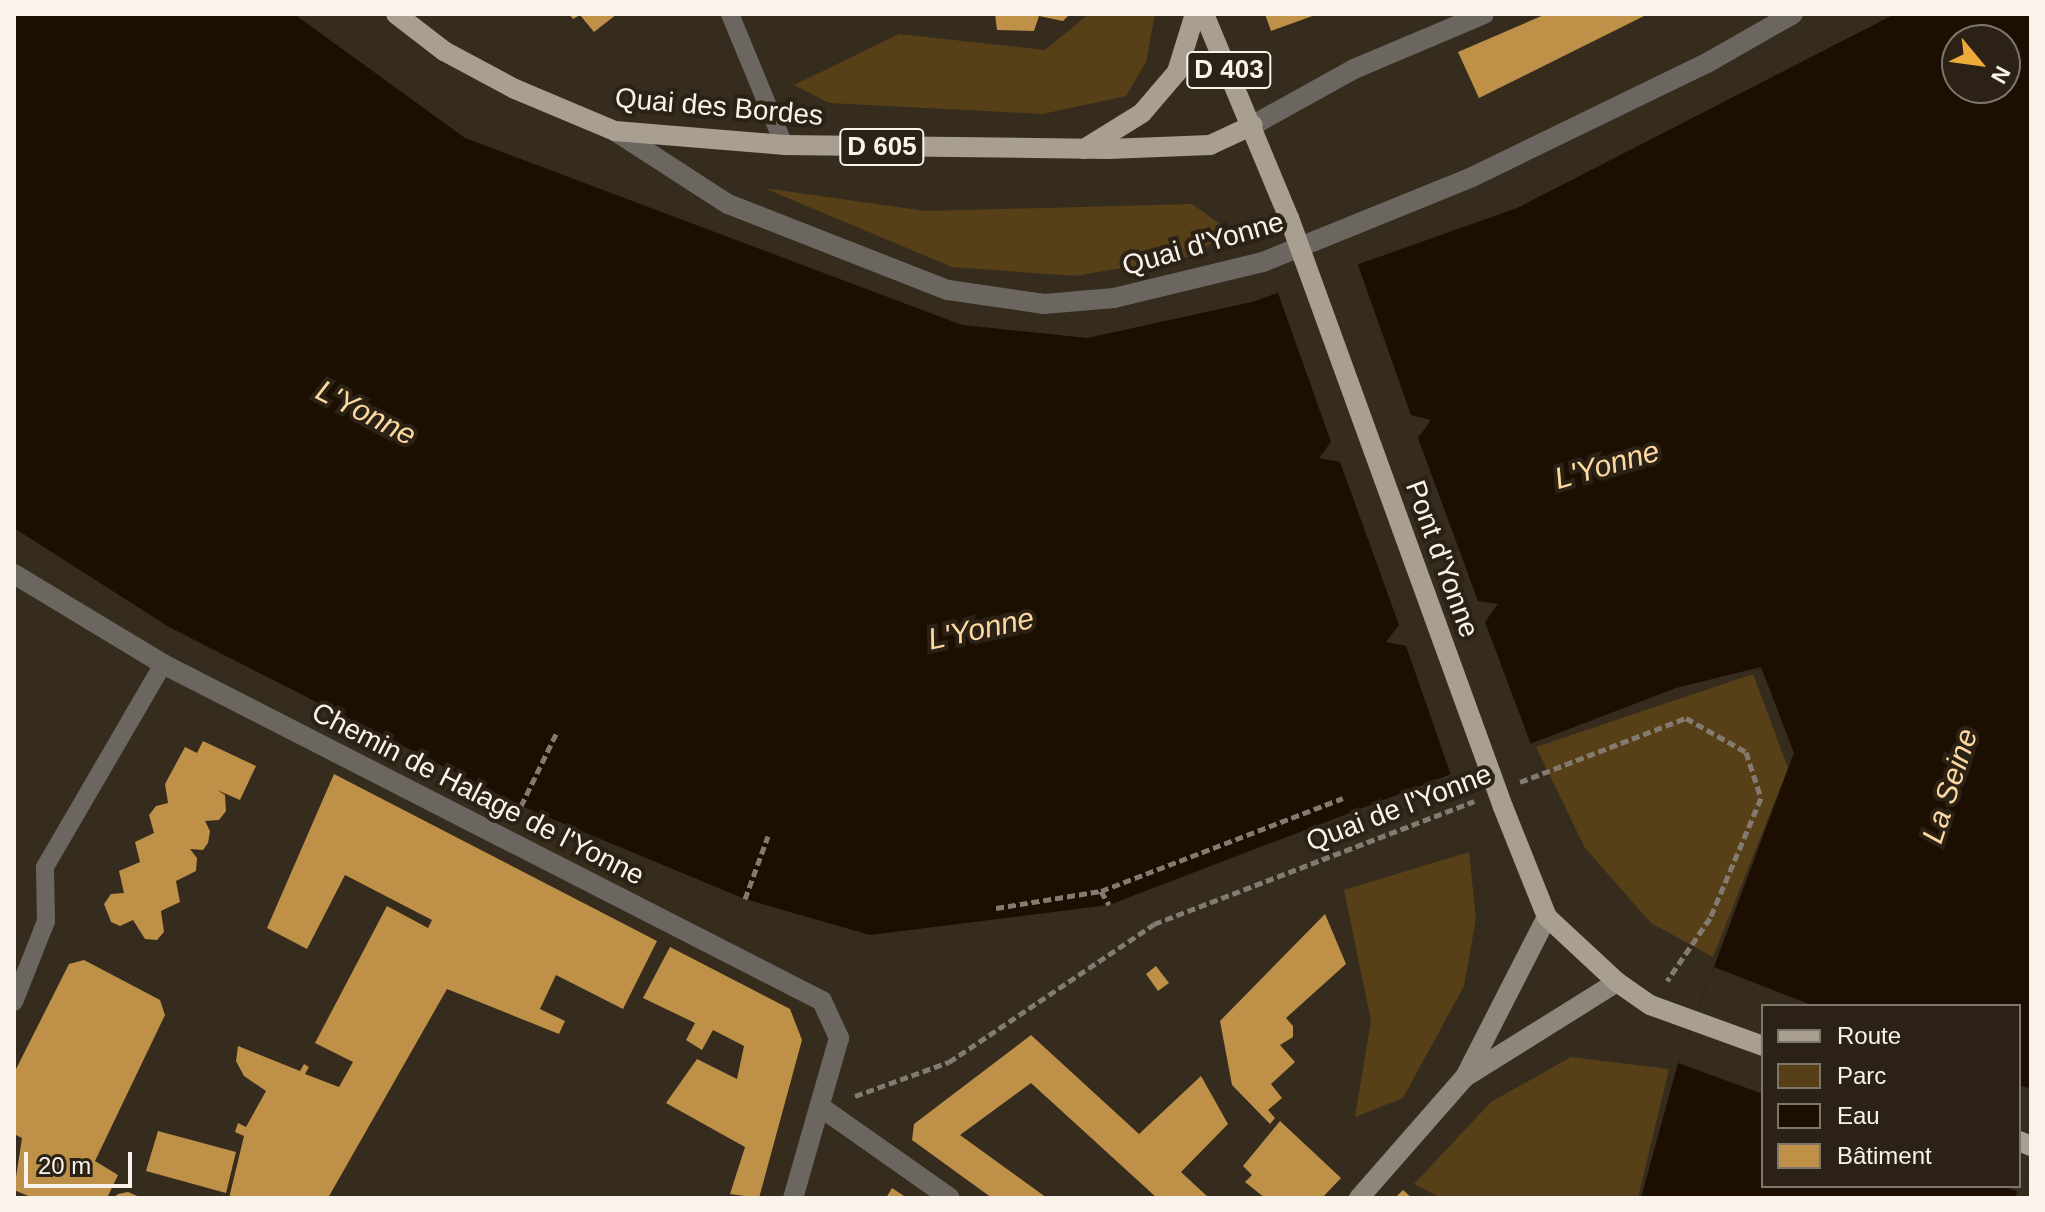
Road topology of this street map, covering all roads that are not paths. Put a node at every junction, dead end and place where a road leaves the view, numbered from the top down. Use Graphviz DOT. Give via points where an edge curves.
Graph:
graph roads {
  1 [pos="396,14"];
  2 [pos="730,14"];
  3 [pos="1195,14"];
  4 [pos="1204,14"];
  5 [pos="1484,14"];
  6 [pos="1793,14"];
  7 [pos="1253,125"];
  8 [pos="615,131"];
  9 [pos="784,145"];
  10 [pos="1084,149"];
  11 [pos="14,574"];
  12 [pos="163,664"];
  13 [pos="1547,917"];
  14 [pos="1617,982"];
  15 [pos="14,1002"];
  16 [pos="1761,1045"];
  17 [pos="1465,1077"];
  18 [pos="822,1108"];
  19 [pos="793,1198"];
  20 [pos="950,1198"];
  21 [pos="1359,1198"];
  1 -- 8 [label="main road, Quai des Bordes / D 605" via="444,51 515,89"];
  2 -- 9 [label="lane"];
  3 -- 10 [label="main road" via="1177,72 1142,113"];
  4 -- 7 [label="main road, D 403"];
  5 -- 7 [label="street" via="1354,69"];
  6 -- 8 [label="street, Quai d'Yonne" via="1707,63 1472,177 1263,262 1100,299 1044,304 948,290 728,204"];
  7 -- 10 [label="main road, Quai des Bordes / D 605" via="1210,145"];
  7 -- 13 [label="main road, Pont d'Yonne, bridge"];
  8 -- 9 [label="main road, Quai des Bordes / D 605"];
  9 -- 10 [label="main road, Quai des Bordes / D 605"];
  11 -- 12 [label="street, Chemin de Halage de l'Yonne"];
  12 -- 15 [label="lane" via="45,867 46,921"];
  12 -- 18 [label="street, Chemin de Halage de l'Yonne" via="822,1001 839,1038"];
  13 -- 14 [label="main road"];
  13 -- 17 [label="main road"];
  14 -- 16 [label="main road" via="1650,1005"];
  14 -- 17 [label="main road"];
  17 -- 21 [label="main road"];
  18 -- 19 [label="street, Chemin de Halage de l'Yonne"];
  18 -- 20 [label="street"];
}
